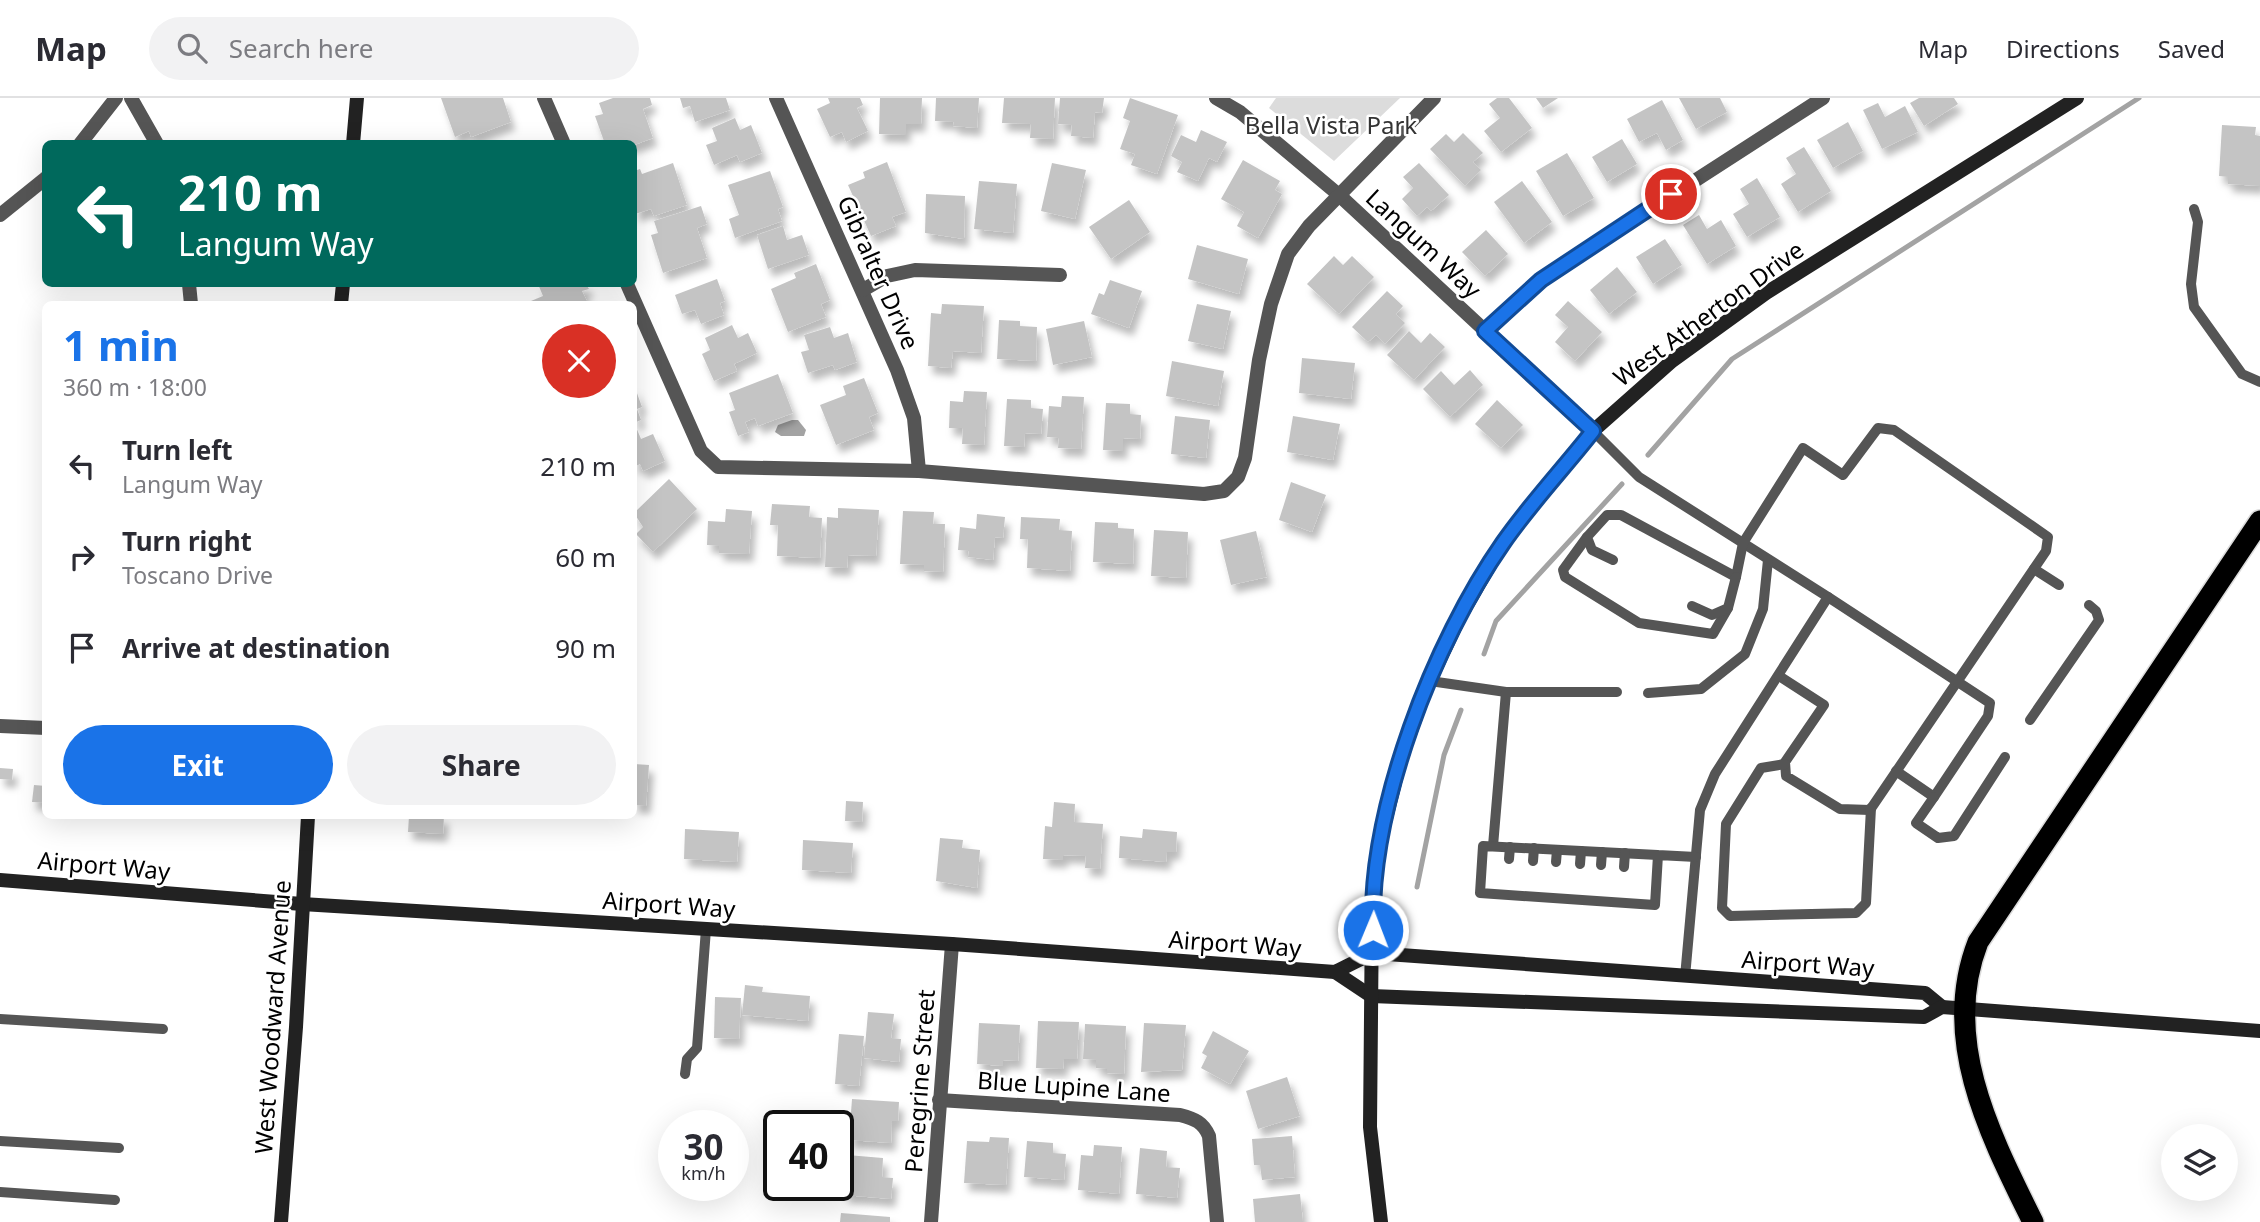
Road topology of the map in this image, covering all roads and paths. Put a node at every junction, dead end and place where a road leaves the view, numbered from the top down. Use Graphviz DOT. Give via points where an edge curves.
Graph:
graph roads {
  1 [pos="116,98"];
  2 [pos="131,98"];
  3 [pos="357,98"];
  4 [pos="544,98"];
  5 [pos="776,98"];
  6 [pos="1216,98"];
  7 [pos="1249,98"];
  8 [pos="1434,98"];
  9 [pos="1823,98"];
  10 [pos="2077,98"];
  11 [pos="1240,111"];
  12 [pos="83,140"];
  13 [pos="154,140"];
  14 [pos="354,140"];
  15 [pos="562,140"];
  16 [pos="42,181"];
  17 [pos="1339,195"];
  18 [pos="2194,209"];
  19 [pos="0,215"];
  20 [pos="1060,275"];
  21 [pos="863,290"];
  22 [pos="637,308"];
  23 [pos="1485,331"];
  24 [pos="2260,382"];
  25 [pos="1593,431"];
  26 [pos="919,471"];
  27 [pos="2260,521"];
  28 [pos="1587,537"];
  29 [pos="1743,543"];
  30 [pos="1613,560"];
  31 [pos="1768,560"];
  32 [pos="2034,569"];
  33 [pos="1736,577"];
  34 [pos="2059,585"];
  35 [pos="1828,597"];
  36 [pos="2089,605"];
  37 [pos="1692,606"];
  38 [pos="1728,608"];
  39 [pos="1779,677"];
  40 [pos="1430,681"];
  41 [pos="1957,681"];
  42 [pos="1506,692"];
  43 [pos="1617,692"];
  44 [pos="1648,693"];
  45 [pos="2030,720"];
  46 [pos="0,726"];
  47 [pos="42,728"];
  48 [pos="2005,757"];
  49 [pos="1785,764"];
  50 [pos="1896,771"];
  51 [pos="1934,797"];
  52 [pos="1871,808"];
  53 [pos="307,819"];
  54 [pos="1493,846"];
  55 [pos="1510,847"];
  56 [pos="1534,848"];
  57 [pos="1557,850"];
  58 [pos="1581,851"];
  59 [pos="1602,852"];
  60 [pos="1625,853"];
  61 [pos="1658,855"];
  62 [pos="1696,857"];
  63 [pos="1508,859"];
  64 [pos="1533,861"];
  65 [pos="1556,862"];
  66 [pos="1580,864"];
  67 [pos="1601,865"];
  68 [pos="1624,867"];
  69 [pos="0,880"];
  70 [pos="302,904"];
  71 [pos="706,929"];
  72 [pos="952,944"];
  73 [pos="1373,953"];
  74 [pos="1335,972"];
  75 [pos="1685,977"];
  76 [pos="1371,996"];
  77 [pos="1942,1007"];
  78 [pos="1965,1008"];
  79 [pos="0,1019"];
  80 [pos="163,1029"];
  81 [pos="2260,1031"];
  82 [pos="685,1074"];
  83 [pos="939,1100"];
  84 [pos="0,1141"];
  85 [pos="119,1148"];
  86 [pos="0,1192"];
  87 [pos="115,1200"];
  88 [pos="281,1222"];
  89 [pos="931,1222"];
  90 [pos="1217,1222"];
  91 [pos="1381,1222"];
  92 [pos="2033,1222"];
  1 -- 12 [label="street"];
  2 -- 13 [label="street"];
  3 -- 14 [label="main road"];
  4 -- 15 [label="street"];
  5 -- 21 [label="street, Gibralter Drive"];
  6 -- 11 [label="street, Langum Way"];
  7 -- 11 [label="street"];
  8 -- 17 [label="street"];
  9 -- 23 [label="street" via="1541,280"];
  10 -- 25 [label="main road, West Atherton Drive" via="1766,293 1672,361"];
  11 -- 17 [label="street, Langum Way"];
  16 -- 19 [label="street"];
  17 -- 23 [label="street, Langum Way"];
  17 -- 26 [label="street" via="1288,254 1259,360 1245,458 1238,477 1224,491 1204,494"];
  18 -- 24 [label="lane" via="2198,222 2191,284 2194,307 2242,374"];
  20 -- 21 [label="street" via="915,270 887,276"];
  21 -- 26 [label="street, Gibralter Drive" via="914,418"];
  22 -- 26 [label="street" via="701,451 718,467"];
  23 -- 25 [label="street, Langum Way"];
  25 -- 29 [label="lane" via="1639,477"];
  25 -- 40 [label="main road, West Atherton Drive" via="1503,543"];
  27 -- 78 [label="highway" via="1978,942 1966,981"];
  28 -- 30 [label="lane" via="1592,550"];
  28 -- 33 [label="lane" via="1607,515 1621,515"];
  28 -- 38 [label="lane" via="1563,570 1565,577 1639,623 1713,634"];
  29 -- 31 [label="lane"];
  29 -- 32 [label="lane" via="1803,448 1843,475 1878,428 1894,430 2048,537 2046,551"];
  29 -- 33 [label="lane"];
  31 -- 35 [label="lane"];
  31 -- 44 [label="lane" via="1763,609 1745,654 1701,689"];
  32 -- 34 [label="lane"];
  32 -- 41 [label="lane"];
  33 -- 38 [label="lane"];
  35 -- 39 [label="lane"];
  35 -- 41 [label="lane"];
  36 -- 45 [label="lane" via="2099,620"];
  37 -- 38 [label="lane" via="1712,615"];
  39 -- 49 [label="lane" via="1824,705"];
  39 -- 62 [label="lane" via="1715,774 1700,810"];
  40 -- 42 [label="lane"];
  40 -- 73 [label="main road, West Atherton Drive" via="1401,759 1381,838 1372,907"];
  41 -- 50 [label="lane"];
  41 -- 51 [label="lane" via="1990,703 1988,716"];
  42 -- 43 [label="lane"];
  42 -- 54 [label="lane"];
  46 -- 47 [label="street"];
  48 -- 51 [label="lane" via="1954,836 1938,838 1916,823"];
  49 -- 52 [label="lane" via="1786,776 1840,810"];
  49 -- 52 [label="lane" via="1761,768 1726,824 1722,908 1730,916 1856,913 1866,903"];
  50 -- 51 [label="lane"];
  50 -- 52 [label="lane"];
  53 -- 70 [label="main road, West Woodward Avenue"];
  54 -- 55 [label="lane"];
  54 -- 61 [label="lane" via="1483,846 1480,893 1506,889 1655,905"];
  55 -- 56 [label="lane"];
  55 -- 63 [label="lane"];
  56 -- 57 [label="lane"];
  56 -- 64 [label="lane"];
  57 -- 58 [label="lane"];
  57 -- 65 [label="lane"];
  58 -- 59 [label="lane"];
  58 -- 66 [label="lane"];
  59 -- 60 [label="lane"];
  59 -- 67 [label="lane"];
  60 -- 61 [label="lane"];
  60 -- 68 [label="lane"];
  61 -- 62 [label="lane"];
  62 -- 75 [label="lane"];
  69 -- 70 [label="main road, Airport Way"];
  70 -- 71 [label="main road, Airport Way"];
  70 -- 88 [label="main road, West Woodward Avenue"];
  71 -- 72 [label="main road, Airport Way"];
  71 -- 82 [label="lane" via="697,1048 687,1059"];
  72 -- 74 [label="main road, Airport Way"];
  72 -- 83 [label="street, Peregrine Street"];
  73 -- 74 [label="main road, Airport Way"];
  73 -- 75 [label="main road, Airport Way"];
  73 -- 76 [label="main road, West Atherton Drive"];
  74 -- 76 [label="main road, Airport Way"];
  75 -- 77 [label="main road, Airport Way" via="1925,993"];
  76 -- 77 [label="main road, Airport Way" via="1924,1017"];
  76 -- 91 [label="main road, West Atherton Drive" via="1370,1127"];
  77 -- 78 [label="main road, Airport Way"];
  78 -- 81 [label="main road, Airport Way"];
  78 -- 92 [label="highway" via="1967,1061 1977,1095"];
  79 -- 80 [label="lane"];
  83 -- 89 [label="street, Peregrine Street"];
  83 -- 90 [label="street, Blue Lupine Lane" via="1180,1115 1204,1125"];
  84 -- 85 [label="lane"];
  86 -- 87 [label="lane"];
}
